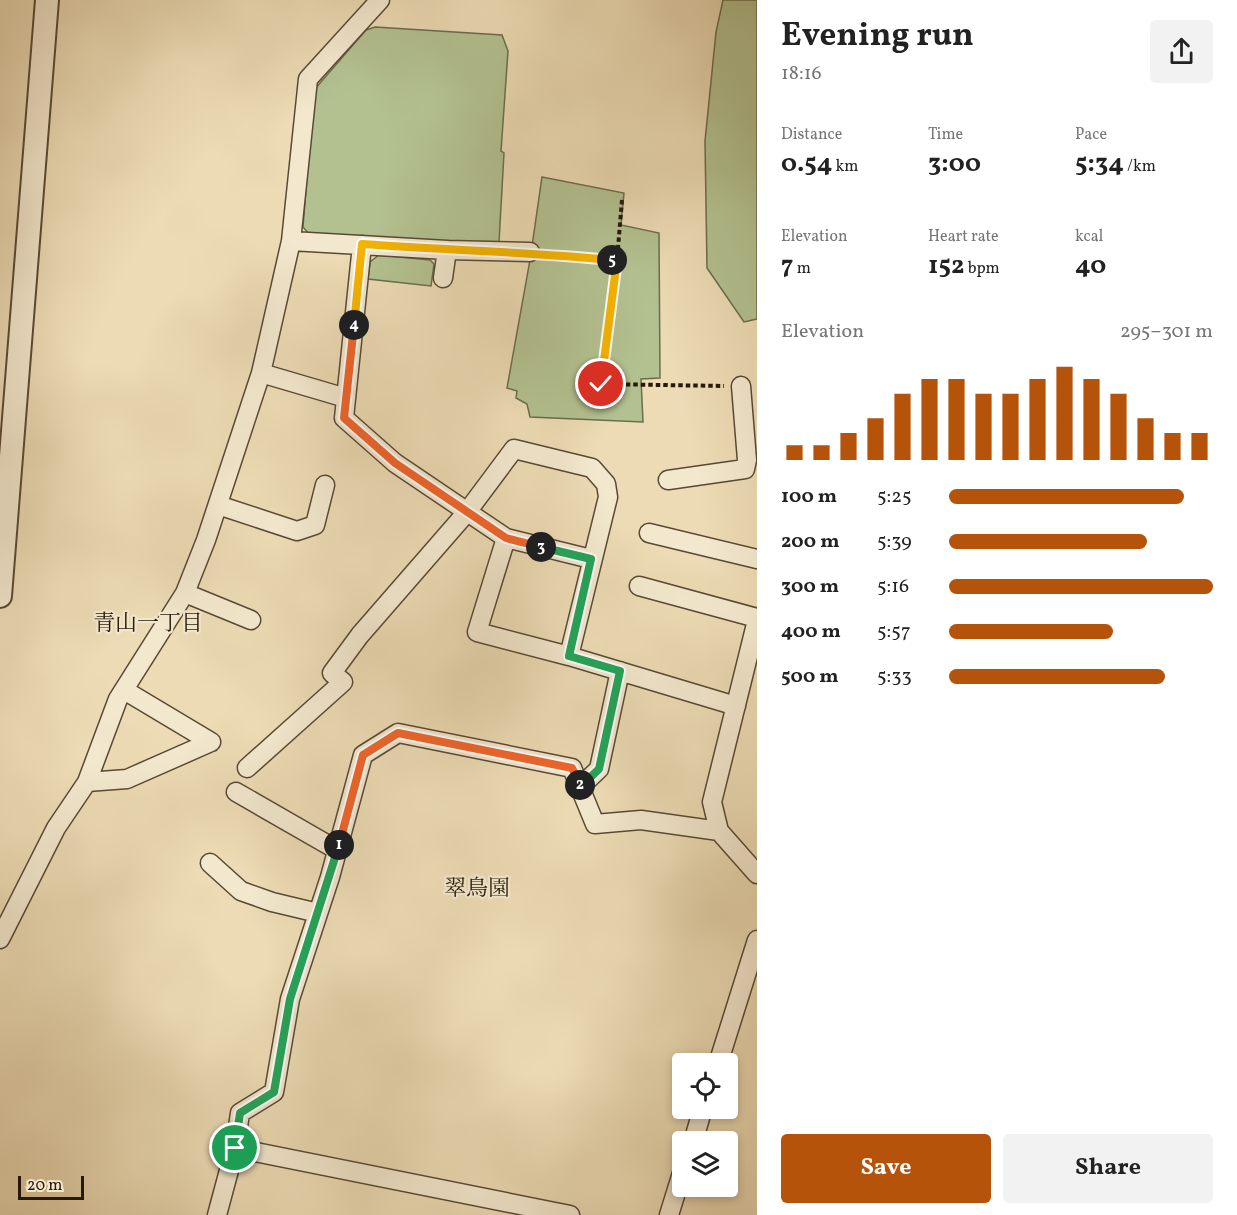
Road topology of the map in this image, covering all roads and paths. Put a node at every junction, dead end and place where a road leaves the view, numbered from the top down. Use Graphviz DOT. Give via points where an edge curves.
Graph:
graph roads {
  1 [pos="46,0"];
  2 [pos="380,0"];
  3 [pos="622,200"];
  4 [pos="291,241"];
  5 [pos="362,244"];
  6 [pos="447,250"];
  7 [pos="530,252"];
  8 [pos="617,260"];
  9 [pos="443,278"];
  10 [pos="261,373"];
  11 [pos="741,386"];
  12 [pos="346,398"];
  13 [pos="752,461"];
  14 [pos="668,480"];
  15 [pos="325,485"];
  16 [pos="218,505"];
  17 [pos="467,512"];
  18 [pos="649,533"];
  19 [pos="506,538"];
  20 [pos="591,559"];
  21 [pos="757,560"];
  22 [pos="639,586"];
  23 [pos="185,593"];
  24 [pos="0,596"];
  25 [pos="757,619"];
  26 [pos="251,620"];
  27 [pos="569,656"];
  28 [pos="620,671"];
  29 [pos="124,690"];
  30 [pos="736,706"];
  31 [pos="247,768"];
  32 [pos="87,782"];
  33 [pos="580,787"];
  34 [pos="236,792"];
  35 [pos="719,831"];
  36 [pos="337,850"];
  37 [pos="210,863"];
  38 [pos="757,874"];
  39 [pos="318,913"];
  40 [pos="0,939"];
  41 [pos="757,940"];
  42 [pos="721,1053"];
  43 [pos="235,1148"];
  44 [pos="675,1197"];
  45 [pos="218,1215"];
  46 [pos="570,1215"];
  47 [pos="670,1215"];
  1 -- 24 [label="street"];
  2 -- 4 [label="street" via="308,79"];
  3 -- 8 [label="path"];
  4 -- 5 [label="street"];
  4 -- 10 [label="street"];
  5 -- 6 [label="street"];
  5 -- 12 [label="street"];
  6 -- 7 [label="street"];
  6 -- 9 [label="street"];
  7 -- 8 [label="path"];
  8 -- 11 [label="path" via="601,384"];
  10 -- 12 [label="street"];
  10 -- 16 [label="street"];
  11 -- 13 [label="street"];
  12 -- 17 [label="street" via="344,418 395,463"];
  13 -- 14 [label="street" via="745,469"];
  15 -- 16 [label="street" via="315,525 297,531"];
  16 -- 23 [label="street"];
  17 -- 19 [label="street"];
  17 -- 20 [label="street" via="514,448 592,468 606,484 608,497"];
  17 -- 31 [label="street" via="332,673 343,682"];
  18 -- 21 [label="street"];
  19 -- 20 [label="street"];
  19 -- 27 [label="street" via="477,632"];
  20 -- 27 [label="street"];
  22 -- 25 [label="street"];
  23 -- 26 [label="street"];
  23 -- 29 [label="street"];
  25 -- 30 [label="street"];
  27 -- 28 [label="street"];
  28 -- 30 [label="street"];
  28 -- 33 [label="street" via="599,769"];
  29 -- 32 [label="street"];
  29 -- 32 [label="street" via="211,742 127,779"];
  30 -- 35 [label="street" via="712,802"];
  32 -- 40 [label="street" via="56,828"];
  33 -- 35 [label="street" via="595,824 641,820"];
  33 -- 36 [label="street" via="572,768 398,733 363,755"];
  34 -- 36 [label="street"];
  35 -- 38 [label="street"];
  36 -- 39 [label="street"];
  37 -- 39 [label="street" via="241,891"];
  39 -- 43 [label="street" via="290,999 274,1092 240,1113"];
  41 -- 42 [label="street"];
  43 -- 45 [label="street"];
  43 -- 46 [label="street"];
  44 -- 47 [label="street"];
}
